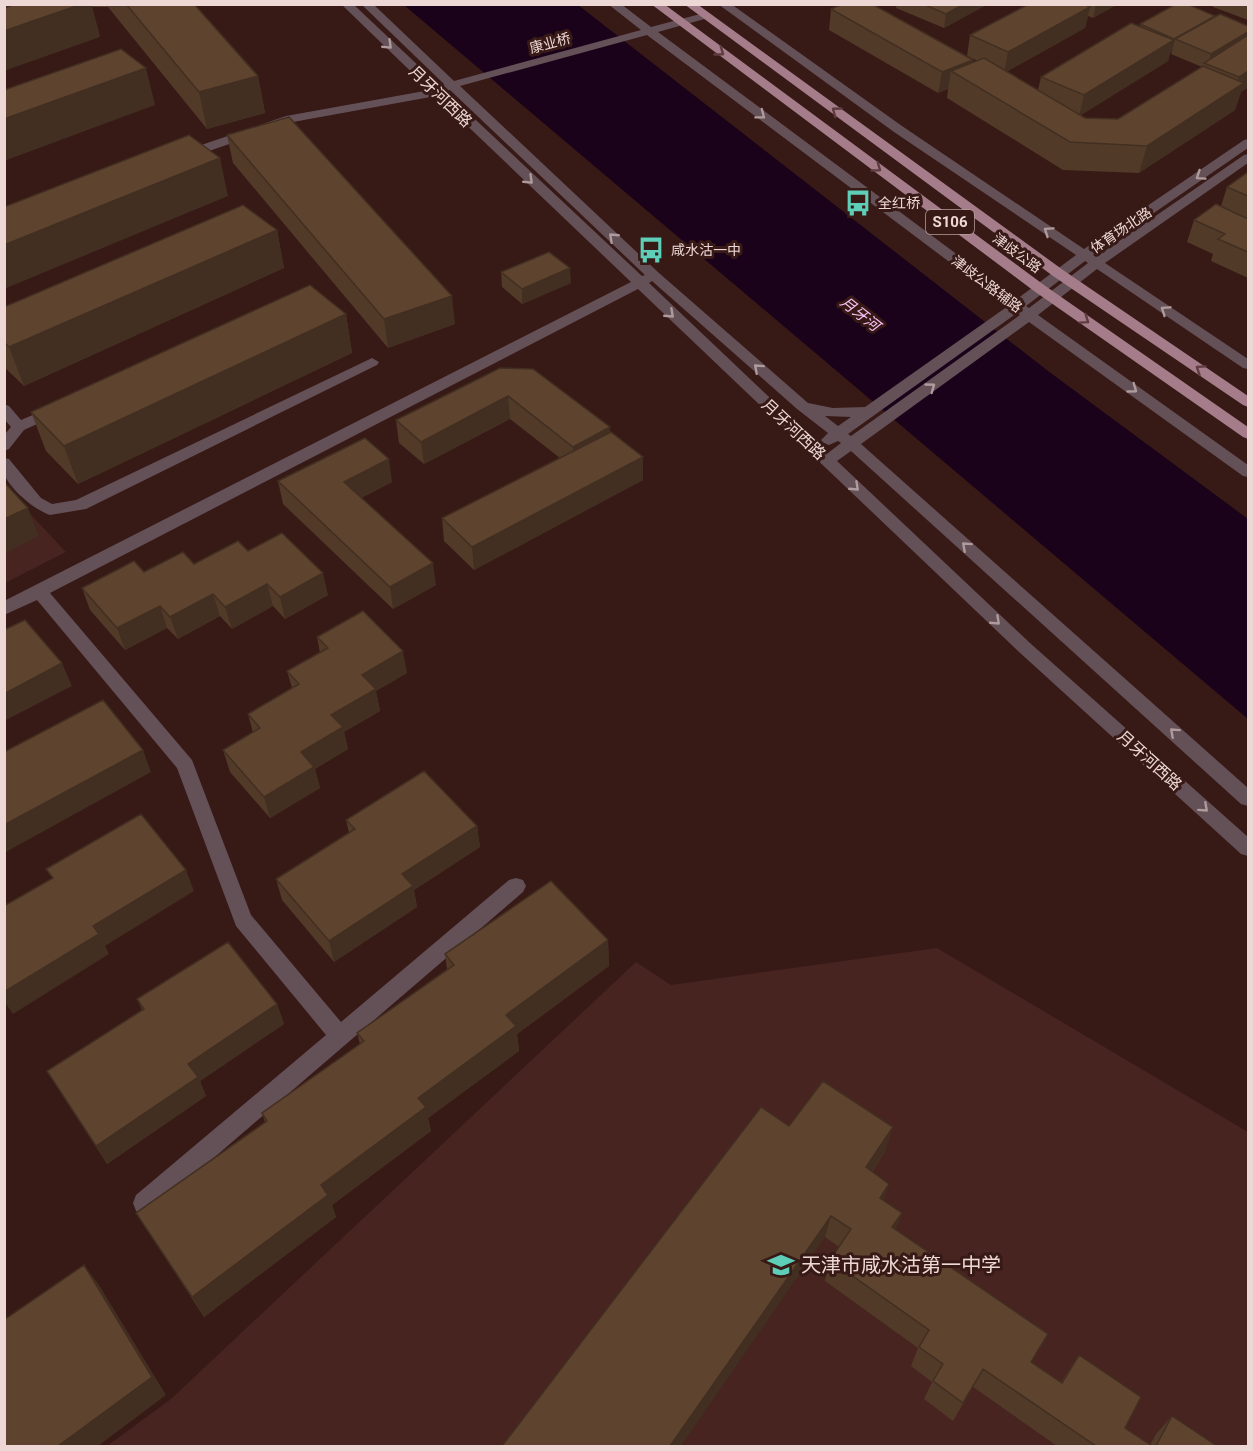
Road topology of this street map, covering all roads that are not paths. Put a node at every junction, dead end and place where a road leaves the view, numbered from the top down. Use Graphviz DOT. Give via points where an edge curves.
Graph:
graph roads {
  1 [pos="346,4"];
  2 [pos="366,4"];
  3 [pos="613,4"];
  4 [pos="656,4"];
  5 [pos="689,4"];
  6 [pos="723,4"];
  7 [pos="709,19"];
  8 [pos="684,26"];
  9 [pos="652,35"];
  10 [pos="455,89"];
  11 [pos="436,92"];
  12 [pos="1248,143"];
  13 [pos="173,158"];
  14 [pos="1248,158"];
  15 [pos="1084,255"];
  16 [pos="1096,263"];
  17 [pos="1059,273"];
  18 [pos="654,276"];
  19 [pos="1072,282"];
  20 [pos="638,284"];
  21 [pos="1039,288"];
  22 [pos="1052,297"];
  23 [pos="1023,311"];
  24 [pos="372,362"];
  25 [pos="1248,365"];
  26 [pos="1248,402"];
  27 [pos="73,403"];
  28 [pos="802,406"];
  29 [pos="4,409"];
  30 [pos="878,416"];
  31 [pos="782,418"];
  32 [pos="20,427"];
  33 [pos="838,434"];
  34 [pos="1248,434"];
  35 [pos="852,444"];
  36 [pos="4,446"];
  37 [pos="814,448"];
  38 [pos="827,461"];
  39 [pos="4,464"];
  40 [pos="1248,472"];
  41 [pos="38,590"];
  42 [pos="4,609"];
  43 [pos="1248,799"];
  44 [pos="1248,848"];
  45 [pos="516,886"];
  46 [pos="340,1036"];
  47 [pos="144,1203"];
  1 -- 11 [label="street, 月牙河西路, one-way"];
  2 -- 10 [label="street, 月牙河西路"];
  3 -- 9 [label="street, 津歧公路辅路"];
  4 -- 8 [label="main road, 津歧公路 / S106"];
  5 -- 7 [label="main road, 津歧公路 / S106"];
  15 -- 6 [label="street, one-way"];
  7 -- 8 [label="street, 康业桥"];
  17 -- 7 [label="main road, 津歧公路 / S106, one-way"];
  8 -- 9 [label="street, 康业桥"];
  8 -- 21 [label="main road, 津歧公路 / S106, one-way"];
  9 -- 10 [label="street, 康业桥"];
  9 -- 23 [label="street, 津歧公路辅路, one-way"];
  10 -- 11 [label="street, 康业桥"];
  18 -- 10 [label="street, 月牙河西路, one-way"];
  11 -- 13 [label="street, 康业桥" via="290,119"];
  11 -- 20 [label="street, 月牙河西路, one-way"];
  12 -- 15 [label="street, 体育场北路, one-way"];
  14 -- 16 [label="street, 体育场北路"];
  15 -- 16 [label="street"];
  15 -- 17 [label="street, 体育场北路"];
  16 -- 19 [label="street, 体育场北路"];
  25 -- 16 [label="street, one-way"];
  17 -- 19 [label="main road, 津歧公路 / S106"];
  17 -- 21 [label="street, 体育场北路"];
  18 -- 20 [label="street"];
  28 -- 18 [label="street, 月牙河西路, one-way"];
  19 -- 22 [label="street, 体育场北路"];
  26 -- 19 [label="main road, 津歧公路 / S106, one-way"];
  20 -- 31 [label="street, 月牙河西路, one-way"];
  20 -- 41 [label="street"];
  21 -- 22 [label="main road, 津歧公路 / S106"];
  21 -- 23 [label="street, 体育场北路"];
  22 -- 23 [label="street, 体育场北路"];
  22 -- 34 [label="main road, 津歧公路 / S106, one-way"];
  23 -- 30 [label="street, 体育场北路"];
  23 -- 40 [label="street, 津歧公路辅路, one-way"];
  24 -- 39 [label="street" via="80,505 50,510 35,502"];
  27 -- 32 [label="street"];
  28 -- 30 [label="street"];
  28 -- 33 [label="street, 月牙河西路"];
  29 -- 32 [label="street"];
  30 -- 33 [label="street"];
  30 -- 35 [label="street"];
  31 -- 33 [label="street" via="808,430"];
  31 -- 37 [label="street, 月牙河西路"];
  32 -- 36 [label="street"];
  33 -- 35 [label="street, 月牙河西路"];
  33 -- 37 [label="street"];
  35 -- 38 [label="street"];
  43 -- 35 [label="street, 月牙河西路, one-way"];
  37 -- 38 [label="street, 月牙河西路"];
  38 -- 44 [label="street, 月牙河西路, one-way" via="1024,647"];
  41 -- 42 [label="street"];
  41 -- 46 [label="street" via="185,765 243,920"];
  45 -- 46 [label="street"];
  46 -- 47 [label="street"];
}
